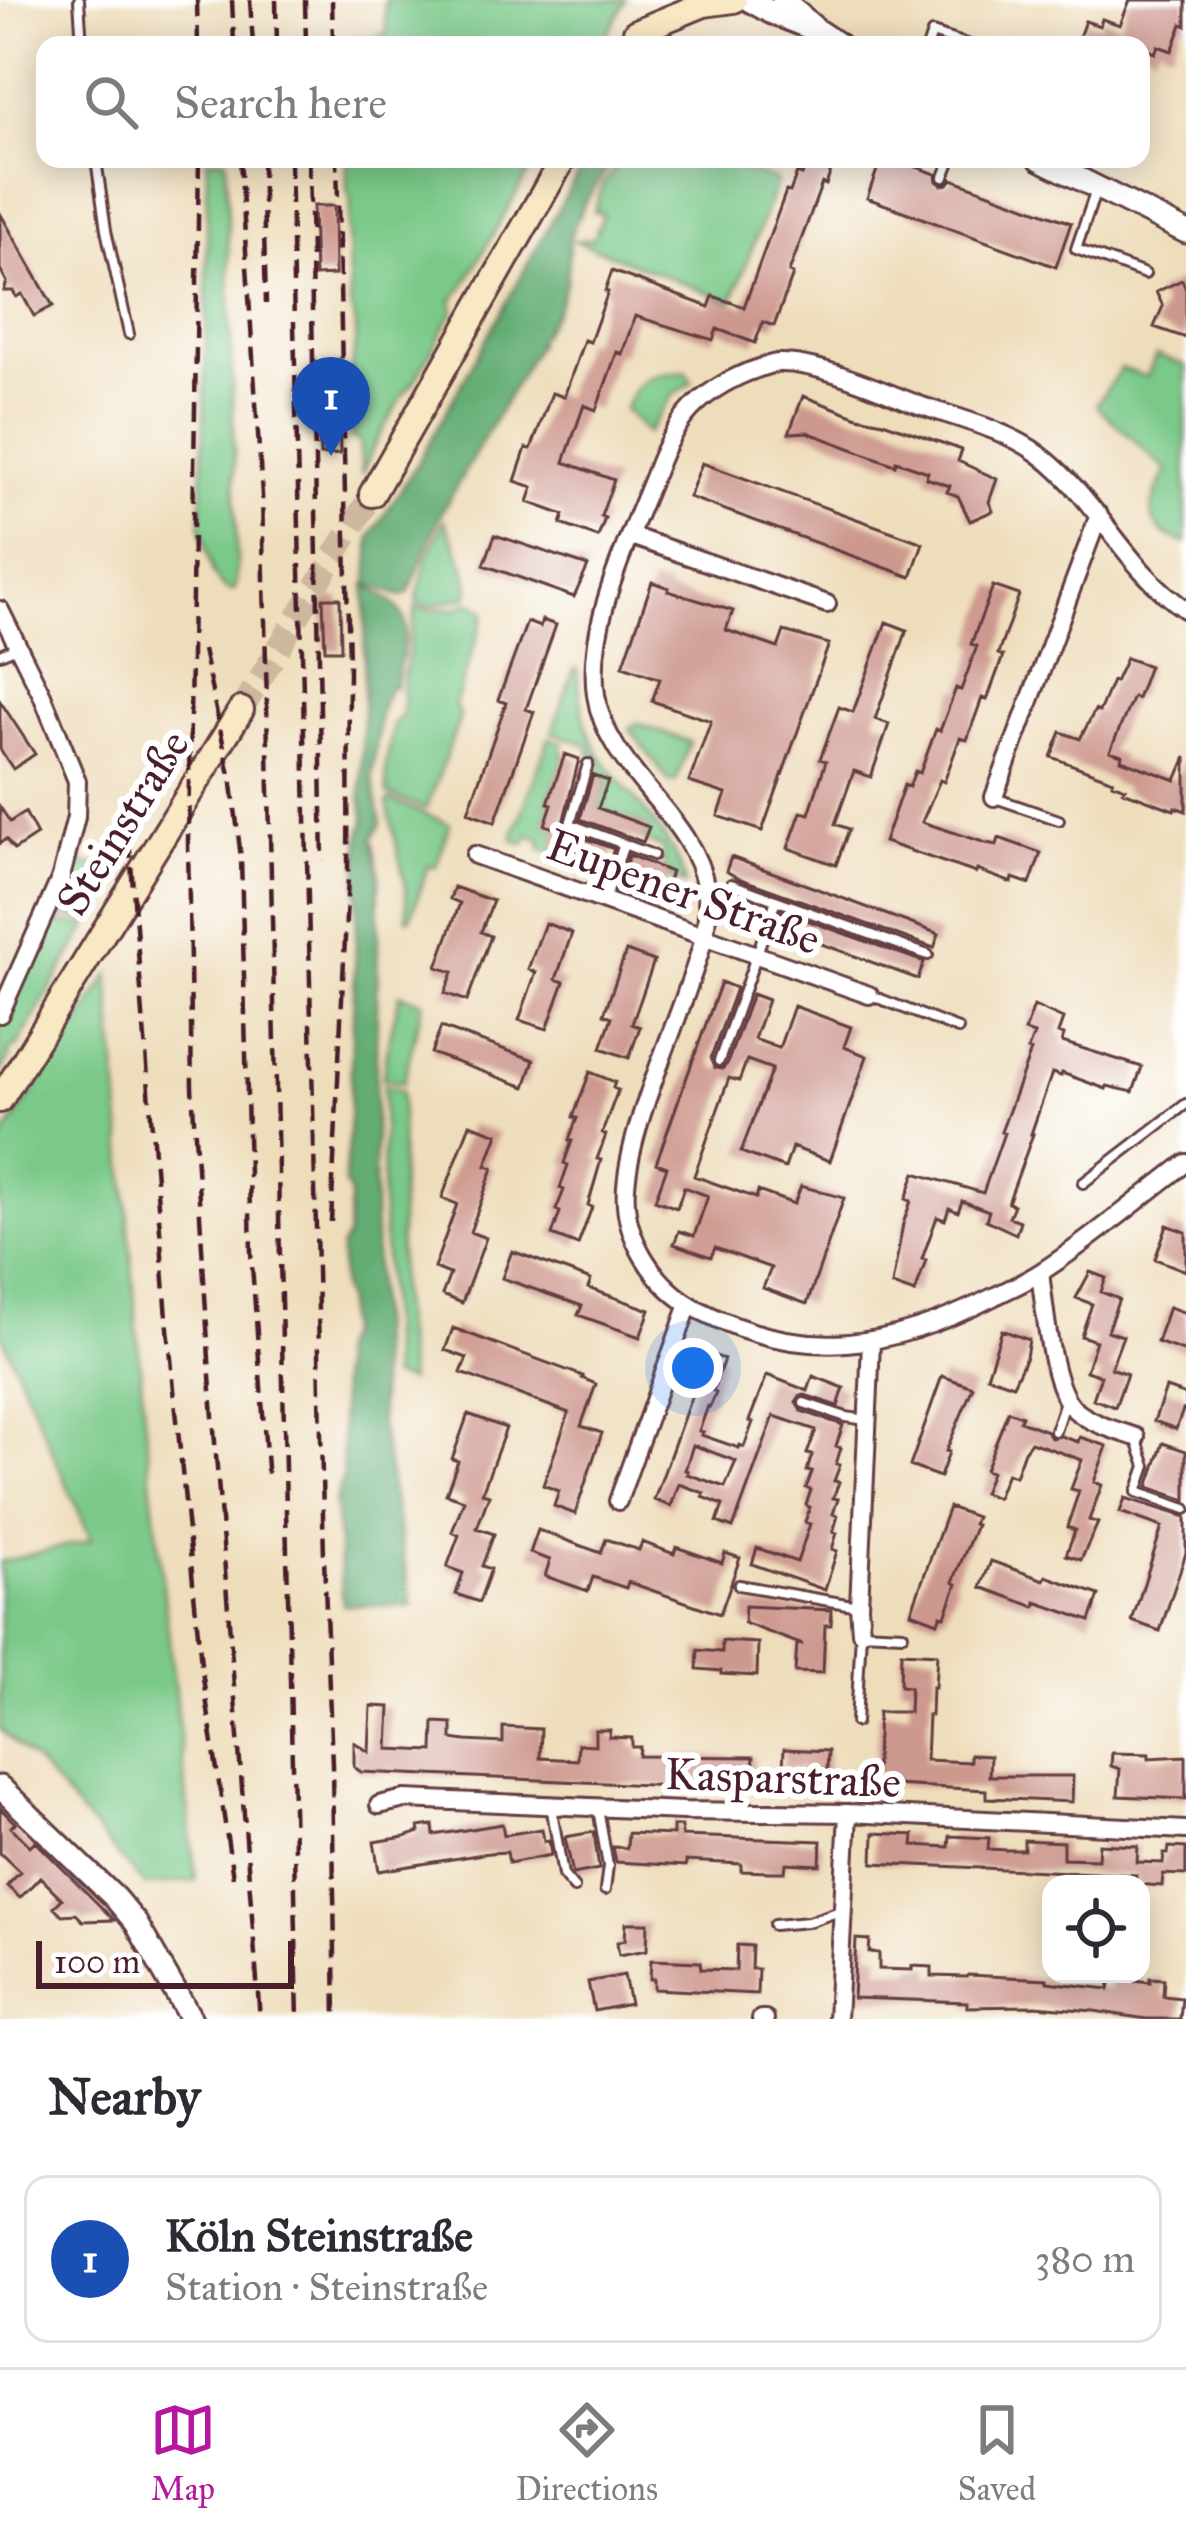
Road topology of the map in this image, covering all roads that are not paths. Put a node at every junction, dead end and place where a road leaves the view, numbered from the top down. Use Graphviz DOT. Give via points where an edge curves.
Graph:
graph roads {
  1 [pos="79,0"];
  2 [pos="655,0"];
  3 [pos="734,0"];
  4 [pos="749,0"];
  5 [pos="782,0"];
  6 [pos="818,31"];
  7 [pos="81,36"];
  8 [pos="634,36"];
  9 [pos="638,36"];
  10 [pos="826,36"];
  11 [pos="97,168"];
  12 [pos="557,168"];
  13 [pos="948,168"];
  14 [pos="1057,168"];
  15 [pos="944,177"];
  16 [pos="1096,189"];
  17 [pos="1175,222"];
  18 [pos="1186,232"];
  19 [pos="1144,274"];
  20 [pos="129,334"];
  21 [pos="372,494"];
  22 [pos="1099,515"];
  23 [pos="631,536"];
  24 [pos="827,604"];
  25 [pos="0,610"];
  26 [pos="1186,610"];
  27 [pos="18,647"];
  28 [pos="0,654"];
  29 [pos="241,710"];
  30 [pos="588,764"];
  31 [pos="994,797"];
  32 [pos="1059,820"];
  33 [pos="624,844"];
  34 [pos="475,854"];
  35 [pos="653,855"];
  36 [pos="731,884"];
  37 [pos="776,900"];
  38 [pos="604,901"];
  39 [pos="706,937"];
  40 [pos="757,955"];
  41 [pos="928,955"];
  42 [pos="869,995"];
  43 [pos="0,1014"];
  44 [pos="958,1029"];
  45 [pos="719,1061"];
  46 [pos="0,1100"];
  47 [pos="1186,1104"];
  48 [pos="1186,1163"];
  49 [pos="1083,1183"];
  50 [pos="1040,1273"];
  51 [pos="688,1304"];
  52 [pos="871,1343"];
  53 [pos="1066,1399"];
  54 [pos="804,1402"];
  55 [pos="868,1421"];
  56 [pos="1055,1431"];
  57 [pos="1136,1437"];
  58 [pos="618,1502"];
  59 [pos="1186,1509"];
  60 [pos="739,1585"];
  61 [pos="860,1606"];
  62 [pos="861,1632"];
  63 [pos="903,1634"];
  64 [pos="856,1722"];
  65 [pos="0,1787"];
  66 [pos="379,1805"];
  67 [pos="551,1805"];
  68 [pos="598,1808"];
  69 [pos="848,1813"];
  70 [pos="1186,1830"];
  71 [pos="574,1888"];
  72 [pos="605,1891"];
  73 [pos="842,1911"];
  74 [pos="774,1925"];
  75 [pos="191,2019"];
  76 [pos="837,2019"];
  1 -- 7 [label="lane"];
  2 -- 8 [label="main road"];
  3 -- 9 [label="main road" via="704,4"];
  4 -- 6 [label="street"];
  5 -- 6 [label="street"];
  6 -- 10 [label="street"];
  11 -- 20 [label="lane"];
  12 -- 21 [label="main road"];
  13 -- 15 [label="lane"];
  14 -- 16 [label="street"];
  16 -- 17 [label="street"];
  16 -- 19 [label="lane" via="1076,249"];
  17 -- 18 [label="street"];
  22 -- 23 [label="street" via="1027,446 815,368 781,363 722,383 686,414"];
  22 -- 26 [label="street" via="1132,563"];
  22 -- 31 [label="street"];
  23 -- 24 [label="street"];
  23 -- 39 [label="street" via="599,634 597,700 631,770 694,854 706,889"];
  25 -- 27 [label="street"];
  27 -- 28 [label="lane"];
  27 -- 43 [label="street" via="73,767 76,817 61,877"];
  29 -- 46 [label="main road, Steinstraße"];
  30 -- 33 [label="lane" via="570,824"];
  31 -- 32 [label="lane"];
  33 -- 35 [label="lane"];
  33 -- 38 [label="lane"];
  34 -- 38 [label="street, Eupener Straße"];
  36 -- 37 [label="lane"];
  37 -- 40 [label="lane"];
  37 -- 41 [label="lane"];
  38 -- 39 [label="street, Eupener Straße"];
  39 -- 40 [label="street, Eupener Straße"];
  39 -- 51 [label="street" via="626,1187 628,1224 657,1280"];
  40 -- 42 [label="street, Eupener Straße"];
  40 -- 45 [label="lane"];
  42 -- 44 [label="lane"];
  47 -- 49 [label="lane"];
  48 -- 50 [label="street"];
  50 -- 52 [label="street" via="962,1313"];
  50 -- 53 [label="street"];
  51 -- 52 [label="street" via="777,1339"];
  51 -- 58 [label="street"];
  52 -- 55 [label="street"];
  53 -- 56 [label="lane"];
  53 -- 57 [label="street" via="1090,1420"];
  54 -- 55 [label="lane"];
  55 -- 61 [label="street"];
  57 -- 59 [label="lane" via="1146,1466 1137,1492"];
  60 -- 61 [label="lane"];
  61 -- 62 [label="street"];
  62 -- 63 [label="lane"];
  62 -- 64 [label="lane"];
  65 -- 75 [label="street" via="136,1922"];
  66 -- 67 [label="street, Kasparstraße"];
  67 -- 68 [label="street, Kasparstraße"];
  67 -- 71 [label="lane" via="563,1875"];
  68 -- 69 [label="street, Kasparstraße"];
  68 -- 72 [label="lane"];
  69 -- 70 [label="street, Kasparstraße"];
  69 -- 73 [label="street"];
  73 -- 74 [label="lane"];
  73 -- 76 [label="street"];
}
